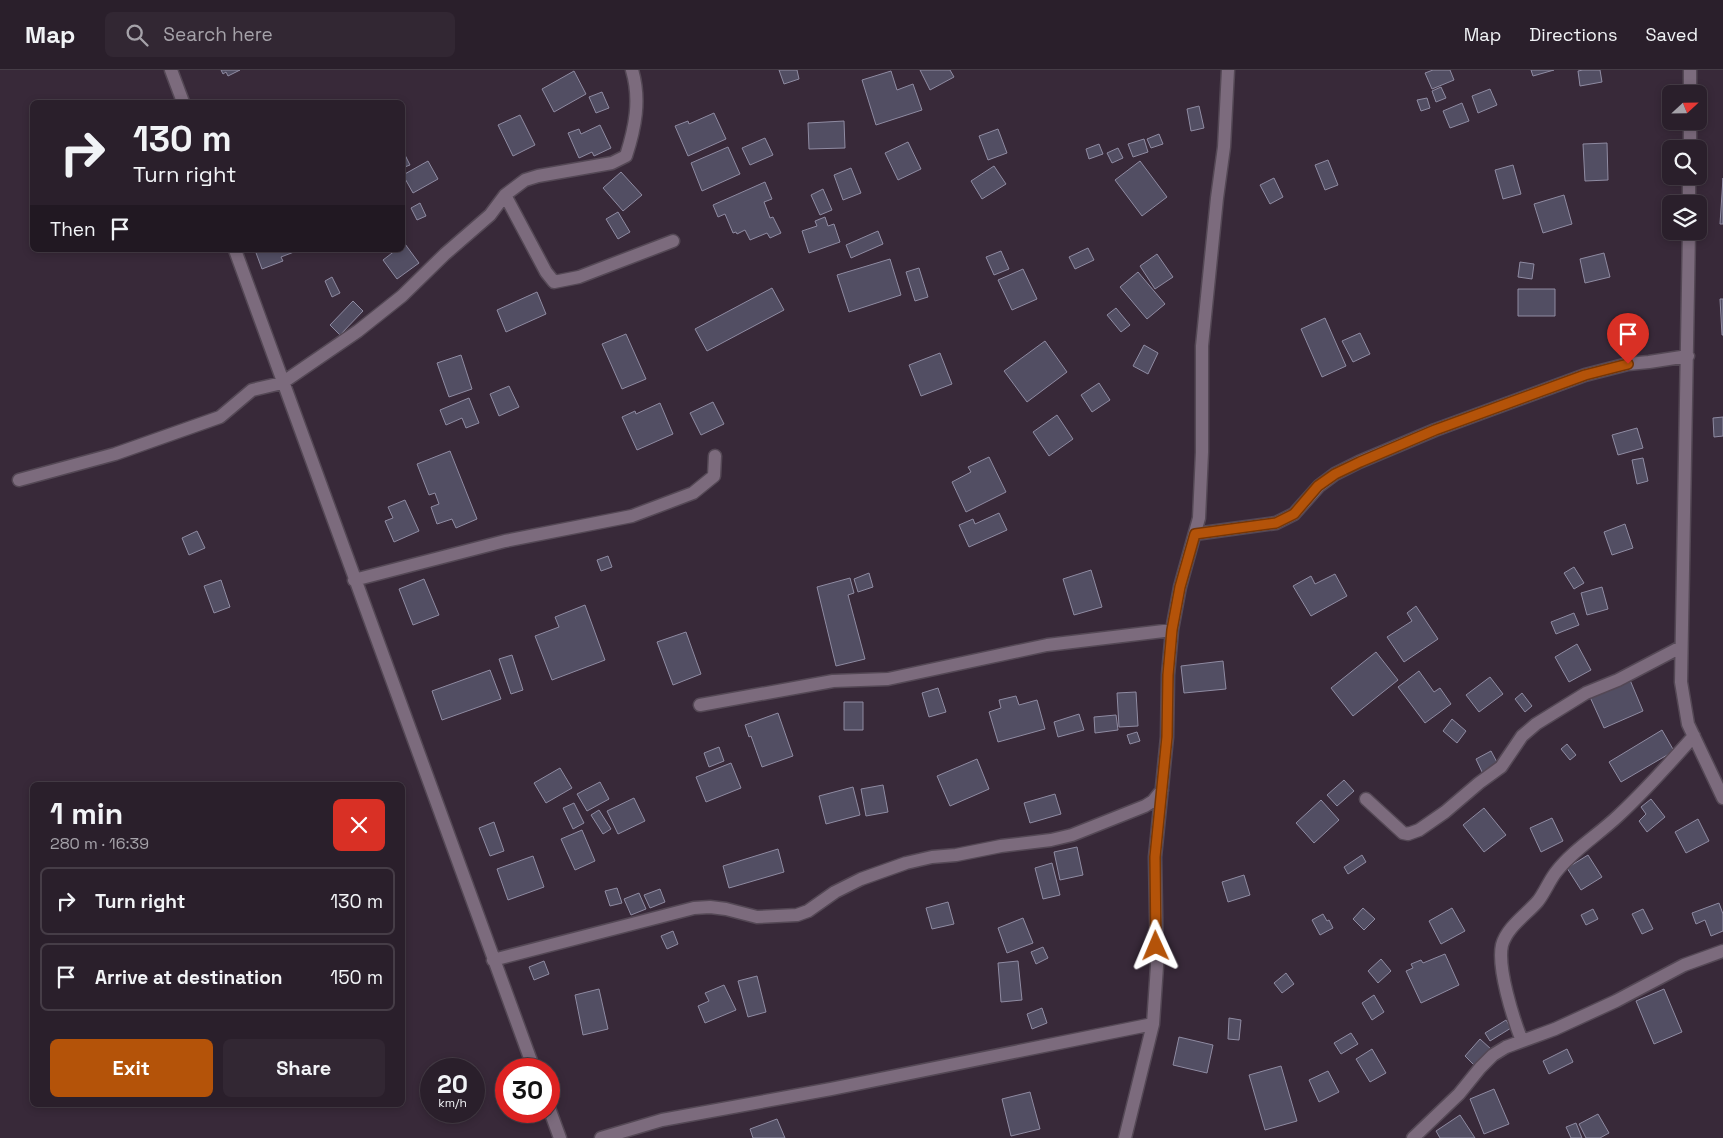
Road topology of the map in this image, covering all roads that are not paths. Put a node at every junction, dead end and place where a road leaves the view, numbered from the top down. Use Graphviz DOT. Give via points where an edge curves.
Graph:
graph roads {
  1 [pos="171,70"];
  2 [pos="632,70"];
  3 [pos="1228,70"];
  4 [pos="1690,70"];
  5 [pos="1690,85"];
  6 [pos="182,100"];
  7 [pos="506,195"];
  8 [pos="1689,240"];
  9 [pos="673,241"];
  10 [pos="236,252"];
  11 [pos="1688,356"];
  12 [pos="282,383"];
  13 [pos="715,456"];
  14 [pos="19,480"];
  15 [pos="1195,534"];
  16 [pos="354,580"];
  17 [pos="1172,630"];
  18 [pos="1681,647"];
  19 [pos="700,705"];
  20 [pos="1694,736"];
  21 [pos="1162,790"];
  22 [pos="1723,798"];
  23 [pos="1366,799"];
  24 [pos="1723,951"];
  25 [pos="493,960"];
  26 [pos="1153,1024"];
  27 [pos="1522,1041"];
  28 [pos="530,1058"];
  29 [pos="554,1123"];
  30 [pos="560,1138"];
  31 [pos="602,1138"];
  32 [pos="1125,1138"];
  33 [pos="1413,1138"];
  1 -- 6 [label="street"];
  2 -- 7 [label="street" via="636,83 637,117 626,156 612,163 525,180"];
  3 -- 15 [label="street" via="1224,147 1202,346 1202,486"];
  4 -- 5 [label="street"];
  7 -- 9 [label="street" via="554,282 579,277"];
  7 -- 12 [label="street" via="490,215 402,296 358,331"];
  8 -- 11 [label="street"];
  10 -- 12 [label="street"];
  11 -- 15 [label="street" via="1628,364 1585,375 1435,430 1335,474 1318,486 1294,514 1276,523"];
  11 -- 18 [label="street"];
  12 -- 14 [label="street" via="252,390 220,417 115,454"];
  12 -- 16 [label="street"];
  13 -- 16 [label="street" via="714,476 693,493 632,516 504,541"];
  15 -- 17 [label="street"];
  16 -- 25 [label="street"];
  17 -- 19 [label="street" via="1047,645 888,679 833,681"];
  17 -- 21 [label="street"];
  18 -- 20 [label="street" via="1688,724"];
  18 -- 23 [label="street" via="1586,693 1536,724 1522,736 1501,766 1419,830 1403,833"];
  20 -- 22 [label="street"];
  20 -- 27 [label="street" via="1639,797 1570,856 1555,872 1539,899 1506,935 1501,957 1509,1000"];
  21 -- 25 [label="street" via="1145,806 1072,835 932,857 877,872 797,915 757,917 710,907 694,908"];
  21 -- 26 [label="street" via="1155,857 1157,966"];
  24 -- 27 [label="street" via="1684,965 1616,1001"];
  25 -- 28 [label="street"];
  26 -- 31 [label="street" via="662,1120"];
  26 -- 32 [label="street"];
  27 -- 33 [label="street" via="1493,1055"];
  29 -- 30 [label="street"];
}
